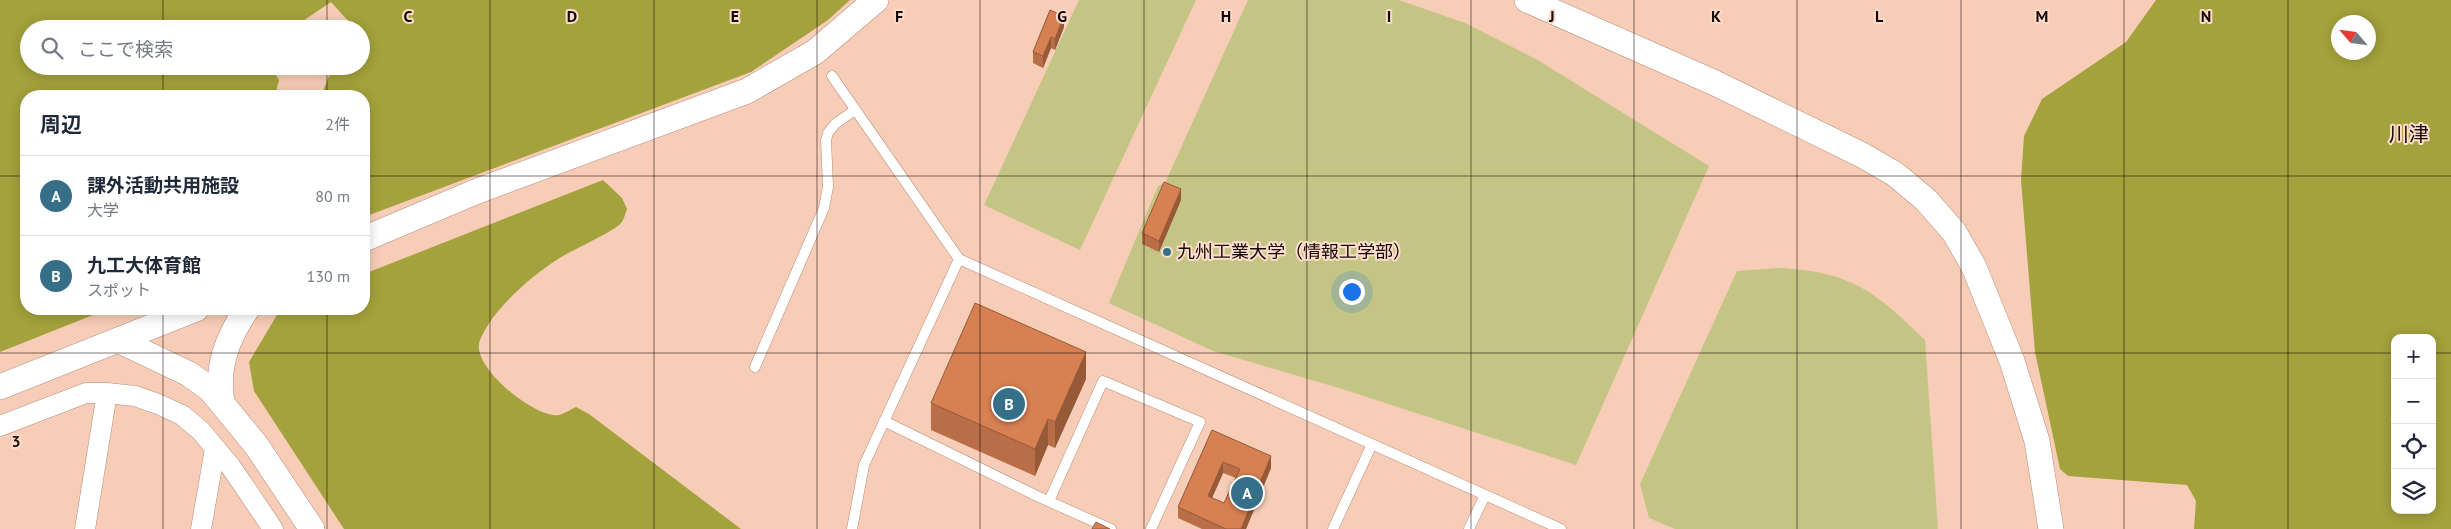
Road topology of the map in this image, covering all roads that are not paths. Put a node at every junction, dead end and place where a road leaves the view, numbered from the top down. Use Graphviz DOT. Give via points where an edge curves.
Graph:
graph roads {
  1 [pos="876,0"];
  2 [pos="1527,0"];
  3 [pos="832,76"];
  4 [pos="855,110"];
  5 [pos="370,236"];
  6 [pos="959,259"];
  7 [pos="181,315"];
  8 [pos="243,315"];
  9 [pos="118,340"];
  10 [pos="755,367"];
  11 [pos="0,387"];
  12 [pos="107,393"];
  13 [pos="222,402"];
  14 [pos="884,422"];
  15 [pos="0,426"];
  16 [pos="1372,444"];
  17 [pos="215,449"];
  18 [pos="1485,495"];
  19 [pos="1049,501"];
  20 [pos="85,529"];
  21 [pos="201,529"];
  22 [pos="273,529"];
  23 [pos="312,529"];
  24 [pos="852,529"];
  25 [pos="1111,529"];
  26 [pos="1151,529"];
  27 [pos="1333,529"];
  28 [pos="1469,529"];
  29 [pos="1561,529"];
  30 [pos="2051,529"];
  1 -- 5 [label="street" via="815,52 747,92 475,192"];
  2 -- 30 [label="street" via="1715,83 1862,155 1895,174 1926,200 1954,232 1974,267 2012,360 2037,440"];
  3 -- 4 [label="lane"];
  4 -- 6 [label="lane"];
  4 -- 10 [label="lane" via="828,133 828,187 824,208"];
  6 -- 14 [label="lane"];
  6 -- 16 [label="lane"];
  7 -- 9 [label="street"];
  8 -- 13 [label="street" via="222,359 219,384"];
  9 -- 11 [label="street"];
  9 -- 13 [label="street" via="189,374"];
  12 -- 15 [label="street" via="86,394"];
  12 -- 17 [label="street" via="135,396 182,415"];
  12 -- 20 [label="street"];
  13 -- 23 [label="street" via="256,445"];
  14 -- 19 [label="lane"];
  14 -- 24 [label="lane" via="864,465"];
  16 -- 18 [label="lane"];
  16 -- 27 [label="lane"];
  17 -- 21 [label="street"];
  17 -- 22 [label="street"];
  18 -- 28 [label="lane"];
  18 -- 29 [label="lane"];
  19 -- 25 [label="lane"];
  19 -- 26 [label="lane" via="1103,381 1200,422"];
}
